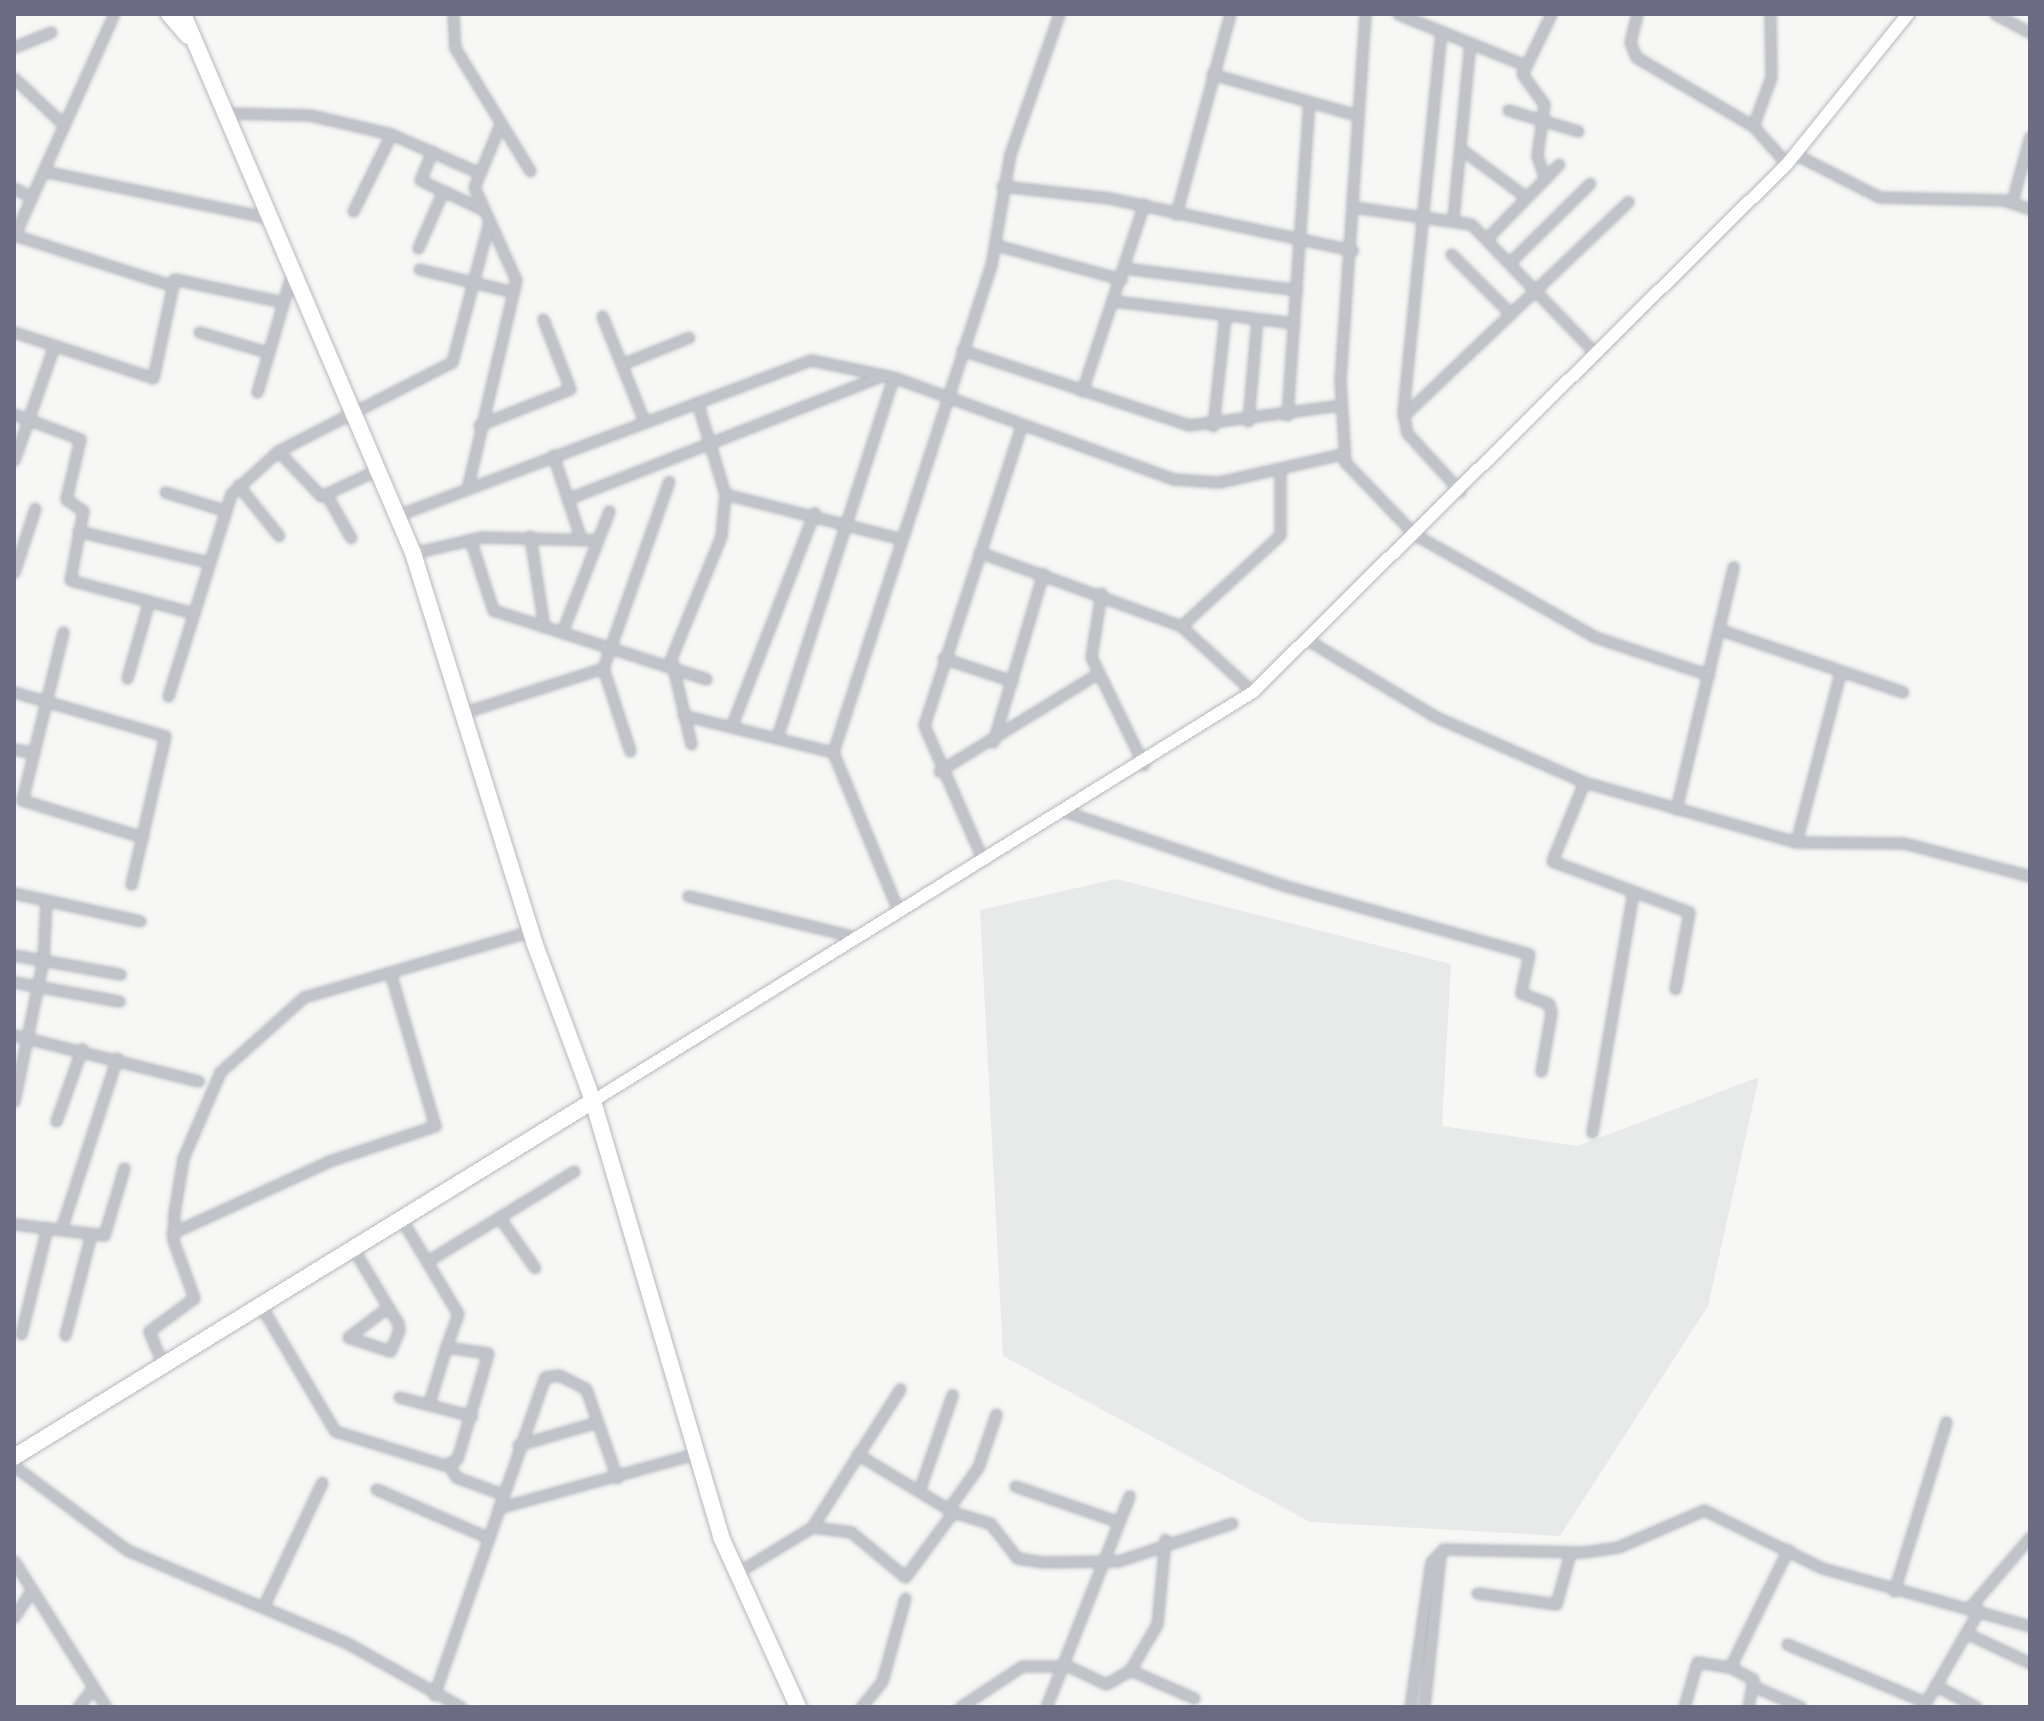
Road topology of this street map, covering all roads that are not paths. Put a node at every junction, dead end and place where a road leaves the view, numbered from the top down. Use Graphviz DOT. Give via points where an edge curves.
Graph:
graph roads {
  1 [pos="114,14"];
  2 [pos="169,14"];
  3 [pos="183,14"];
  4 [pos="453,14"];
  5 [pos="1059,14"];
  6 [pos="1230,14"];
  7 [pos="1365,14"];
  8 [pos="1398,14"];
  9 [pos="1551,14"];
  10 [pos="1637,14"];
  11 [pos="1770,14"];
  12 [pos="1908,14"];
  13 [pos="1995,14"];
  14 [pos="1441,31"];
  15 [pos="51,32"];
  16 [pos="2030,33"];
  17 [pos="192,40"];
  18 [pos="1470,43"];
  19 [pos="14,47"];
  20 [pos="1525,65"];
  21 [pos="1212,74"];
  22 [pos="16,81"];
  23 [pos="14,96"];
  24 [pos="1309,102"];
  25 [pos="1508,110"];
  26 [pos="227,113"];
  27 [pos="1357,115"];
  28 [pos="1544,123"];
  29 [pos="63,124"];
  30 [pos="1753,126"];
  31 [pos="499,127"];
  32 [pos="1578,131"];
  33 [pos="391,134"];
  34 [pos="2030,136"];
  35 [pos="1461,149"];
  36 [pos="432,151"];
  37 [pos="1791,159"];
  38 [pos="1559,164"];
  39 [pos="43,171"];
  40 [pos="530,171"];
  41 [pos="477,172"];
  42 [pos="1545,179"];
  43 [pos="1590,183"];
  44 [pos="1002,186"];
  45 [pos="14,188"];
  46 [pos="442,193"];
  47 [pos="31,197"];
  48 [pos="1526,197"];
  49 [pos="2012,201"];
  50 [pos="1628,202"];
  51 [pos="1144,204"];
  52 [pos="1354,207"];
  53 [pos="2030,209"];
  54 [pos="484,210"];
  55 [pos="353,211"];
  56 [pos="1176,214"];
  57 [pos="1420,214"];
  58 [pos="273,218"];
  59 [pos="1453,218"];
  60 [pos="489,222"];
  61 [pos="14,236"];
  62 [pos="1487,238"];
  63 [pos="1302,240"];
  64 [pos="996,245"];
  65 [pos="418,248"];
  66 [pos="1352,250"];
  67 [pos="1451,254"];
  68 [pos="1510,262"];
  69 [pos="294,266"];
  70 [pos="1124,268"];
  71 [pos="419,269"];
  72 [pos="1121,279"];
  73 [pos="473,283"];
  74 [pos="171,285"];
  75 [pos="1535,287"];
  76 [pos="1297,290"];
  77 [pos="513,292"];
  78 [pos="278,301"];
  79 [pos="1115,301"];
  80 [pos="1509,312"];
  81 [pos="1225,315"];
  82 [pos="602,316"];
  83 [pos="543,319"];
  84 [pos="1257,319"];
  85 [pos="1294,323"];
  86 [pos="14,332"];
  87 [pos="199,332"];
  88 [pos="689,337"];
  89 [pos="54,346"];
  90 [pos="962,350"];
  91 [pos="263,351"];
  92 [pos="1594,352"];
  93 [pos="622,364"];
  94 [pos="888,376"];
  95 [pos="1082,391"];
  96 [pos="257,392"];
  97 [pos="947,398"];
  98 [pos="697,402"];
  99 [pos="1340,405"];
  100 [pos="355,412"];
  101 [pos="14,414"];
  102 [pos="1287,415"];
  103 [pos="1403,416"];
  104 [pos="27,419"];
  105 [pos="644,421"];
  106 [pos="1248,421"];
  107 [pos="479,425"];
  108 [pos="1021,426"];
  109 [pos="1213,426"];
  110 [pos="709,441"];
  111 [pos="278,451"];
  112 [pos="1341,454"];
  113 [pos="553,455"];
  114 [pos="14,460"];
  115 [pos="379,469"];
  116 [pos="1280,470"];
  117 [pos="669,481"];
  118 [pos="238,485"];
  119 [pos="467,489"];
  120 [pos="1460,491"];
  121 [pos="165,492"];
  122 [pos="725,494"];
  123 [pos="327,496"];
  124 [pos="567,499"];
  125 [pos="35,508"];
  126 [pos="224,510"];
  127 [pos="609,511"];
  128 [pos="814,513"];
  129 [pos="398,515"];
  130 [pos="848,523"];
  131 [pos="78,531"];
  132 [pos="1414,534"];
  133 [pos="279,536"];
  134 [pos="530,536"];
  135 [pos="351,538"];
  136 [pos="470,539"];
  137 [pos="581,539"];
  138 [pos="901,539"];
  139 [pos="598,540"];
  140 [pos="979,552"];
  141 [pos="413,553"];
  142 [pos="208,562"];
  143 [pos="1733,567"];
  144 [pos="14,572"];
  145 [pos="1043,573"];
  146 [pos="1101,593"];
  147 [pos="149,601"];
  148 [pos="193,613"];
  149 [pos="1181,626"];
  150 [pos="544,627"];
  151 [pos="1721,630"];
  152 [pos="63,632"];
  153 [pos="562,632"];
  154 [pos="1304,638"];
  155 [pos="607,646"];
  156 [pos="943,658"];
  157 [pos="671,667"];
  158 [pos="603,668"];
  159 [pos="1098,673"];
  160 [pos="1840,673"];
  161 [pos="1709,675"];
  162 [pos="127,678"];
  163 [pos="706,679"];
  164 [pos="1012,681"];
  165 [pos="14,692"];
  166 [pos="1253,692"];
  167 [pos="1903,692"];
  168 [pos="168,696"];
  169 [pos="45,699"];
  170 [pos="465,712"];
  171 [pos="683,715"];
  172 [pos="731,727"];
  173 [pos="777,737"];
  174 [pos="993,742"];
  175 [pos="691,744"];
  176 [pos="14,749"];
  177 [pos="630,751"];
  178 [pos="833,752"];
  179 [pos="34,753"];
  180 [pos="1144,765"];
  181 [pos="939,771"];
  182 [pos="1584,782"];
  183 [pos="1676,809"];
  184 [pos="1066,812"];
  185 [pos="142,837"];
  186 [pos="1796,842"];
  187 [pos="982,858"];
  188 [pos="2030,876"];
  189 [pos="131,884"];
  190 [pos="1633,891"];
  191 [pos="14,893"];
  192 [pos="688,896"];
  193 [pos="46,901"];
  194 [pos="898,910"];
  195 [pos="140,921"];
  196 [pos="533,937"];
  197 [pos="856,937"];
  198 [pos="14,955"];
  199 [pos="43,960"];
  200 [pos="390,972"];
  201 [pos="120,974"];
  202 [pos="14,982"];
  203 [pos="37,987"];
  204 [pos="1675,989"];
  205 [pos="119,1001"];
  206 [pos="14,1035"];
  207 [pos="26,1037"];
  208 [pos="82,1048"];
  209 [pos="117,1058"];
  210 [pos="1541,1071"];
  211 [pos="198,1081"];
  212 [pos="14,1101"];
  213 [pos="588,1104"];
  214 [pos="56,1121"];
  215 [pos="1592,1132"];
  216 [pos="124,1168"];
  217 [pos="574,1171"];
  218 [pos="499,1217"];
  219 [pos="402,1220"];
  220 [pos="14,1224"];
  221 [pos="47,1227"];
  222 [pos="61,1229"];
  223 [pos="172,1233"];
  224 [pos="91,1234"];
  225 [pos="354,1250"];
  226 [pos="429,1260"];
  227 [pos="535,1268"];
  228 [pos="261,1306"];
  229 [pos="388,1307"];
  230 [pos="21,1334"];
  231 [pos="65,1335"];
  232 [pos="446,1347"];
  233 [pos="164,1367"];
  234 [pos="900,1389"];
  235 [pos="952,1395"];
  236 [pos="399,1397"];
  237 [pos="429,1403"];
  238 [pos="996,1414"];
  239 [pos="472,1416"];
  240 [pos="597,1422"];
  241 [pos="1946,1422"];
  242 [pos="518,1445"];
  243 [pos="694,1454"];
  244 [pos="857,1454"];
  245 [pos="14,1457"];
  246 [pos="449,1465"];
  247 [pos="14,1466"];
  248 [pos="617,1478"];
  249 [pos="322,1482"];
  250 [pos="1015,1486"];
  251 [pos="376,1489"];
  252 [pos="919,1491"];
  253 [pos="502,1494"];
  254 [pos="1129,1496"];
  255 [pos="498,1508"];
  256 [pos="951,1510"];
  257 [pos="1119,1522"];
  258 [pos="1232,1523"];
  259 [pos="812,1527"];
  260 [pos="487,1537"];
  261 [pos="2030,1537"];
  262 [pos="1165,1539"];
  263 [pos="1788,1549"];
  264 [pos="1570,1553"];
  265 [pos="1440,1555"];
  266 [pos="14,1561"];
  267 [pos="1106,1563"];
  268 [pos="735,1574"];
  269 [pos="32,1589"];
  270 [pos="1894,1591"];
  271 [pos="1477,1593"];
  272 [pos="905,1598"];
  273 [pos="263,1607"];
  274 [pos="1975,1608"];
  275 [pos="14,1617"];
  276 [pos="2030,1626"];
  277 [pos="1966,1633"];
  278 [pos="1787,1644"];
  279 [pos="2030,1663"];
  280 [pos="1062,1664"];
  281 [pos="1730,1667"];
  282 [pos="1130,1670"];
  283 [pos="1935,1685"];
  284 [pos="1753,1686"];
  285 [pos="93,1688"];
  286 [pos="434,1695"];
  287 [pos="1194,1698"];
  288 [pos="1924,1705"];
  289 [pos="78,1707"];
  290 [pos="106,1707"];
  291 [pos="461,1707"];
  292 [pos="798,1707"];
  293 [pos="861,1707"];
  294 [pos="960,1707"];
  295 [pos="1046,1707"];
  296 [pos="1410,1707"];
  297 [pos="1424,1707"];
  298 [pos="1684,1707"];
  299 [pos="1748,1707"];
  300 [pos="1801,1707"];
  301 [pos="1976,1707"];
  1 -- 29 [label="street"];
  2 -- 17 [label="highway"];
  3 -- 17 [label="highway"];
  4 -- 31 [label="street" via="455,48"];
  5 -- 44 [label="street"];
  6 -- 21 [label="street"];
  7 -- 27 [label="street"];
  8 -- 14 [label="street"];
  9 -- 20 [label="street"];
  10 -- 30 [label="street" via="1630,42 1636,57"];
  11 -- 30 [label="street" via="1771,77"];
  12 -- 37 [label="street"];
  13 -- 16 [label="street"];
  14 -- 18 [label="street"];
  14 -- 57 [label="street"];
  15 -- 19 [label="street"];
  17 -- 26 [label="highway"];
  18 -- 20 [label="street"];
  18 -- 35 [label="street"];
  20 -- 28 [label="street" via="1523,77 1541,93"];
  21 -- 24 [label="street"];
  21 -- 56 [label="street"];
  22 -- 23 [label="street"];
  22 -- 29 [label="street"];
  24 -- 27 [label="street"];
  24 -- 63 [label="street"];
  25 -- 28 [label="street"];
  26 -- 33 [label="street" via="285,111"];
  26 -- 58 [label="highway"];
  27 -- 52 [label="street"];
  28 -- 32 [label="street"];
  28 -- 42 [label="street" via="1537,156"];
  29 -- 39 [label="street"];
  30 -- 37 [label="street"];
  31 -- 40 [label="street"];
  31 -- 41 [label="street"];
  33 -- 36 [label="street"];
  33 -- 55 [label="street"];
  34 -- 49 [label="street"];
  35 -- 48 [label="street"];
  35 -- 59 [label="street"];
  36 -- 41 [label="street"];
  36 -- 46 [label="street" via="420,180"];
  37 -- 49 [label="street" via="1879,197"];
  37 -- 92 [label="street"];
  38 -- 42 [label="street"];
  39 -- 47 [label="street"];
  39 -- 58 [label="street"];
  41 -- 54 [label="street"];
  42 -- 48 [label="street"];
  43 -- 68 [label="street"];
  44 -- 51 [label="street"];
  44 -- 64 [label="street"];
  45 -- 47 [label="street"];
  46 -- 54 [label="street"];
  46 -- 65 [label="street"];
  47 -- 61 [label="street"];
  48 -- 62 [label="street"];
  49 -- 53 [label="street"];
  50 -- 75 [label="street"];
  51 -- 56 [label="street"];
  51 -- 70 [label="street"];
  52 -- 57 [label="street"];
  52 -- 66 [label="street"];
  54 -- 60 [label="street"];
  56 -- 63 [label="street"];
  57 -- 59 [label="street"];
  57 -- 103 [label="street"];
  58 -- 69 [label="highway"];
  59 -- 62 [label="street"];
  60 -- 73 [label="street"];
  60 -- 77 [label="street" via="516,269"];
  61 -- 74 [label="street"];
  62 -- 68 [label="street"];
  63 -- 66 [label="street"];
  63 -- 76 [label="street"];
  64 -- 72 [label="street"];
  64 -- 90 [label="street"];
  66 -- 99 [label="street"];
  67 -- 80 [label="street"];
  68 -- 75 [label="street"];
  69 -- 78 [label="street"];
  69 -- 100 [label="highway"];
  70 -- 72 [label="street"];
  70 -- 76 [label="street"];
  71 -- 73 [label="street"];
  72 -- 79 [label="street"];
  73 -- 77 [label="street"];
  73 -- 100 [label="street" via="452,362"];
  74 -- 78 [label="street" via="178,277"];
  74 -- 89 [label="street" via="157,377"];
  75 -- 80 [label="street"];
  75 -- 92 [label="street"];
  76 -- 85 [label="street"];
  77 -- 107 [label="street"];
  78 -- 91 [label="street"];
  79 -- 81 [label="street"];
  79 -- 95 [label="street"];
  80 -- 103 [label="street"];
  81 -- 84 [label="street"];
  81 -- 109 [label="street"];
  82 -- 93 [label="street"];
  83 -- 107 [label="street" via="570,389"];
  84 -- 85 [label="street"];
  84 -- 106 [label="street"];
  85 -- 102 [label="street"];
  86 -- 89 [label="street"];
  87 -- 91 [label="street"];
  88 -- 93 [label="street"];
  89 -- 104 [label="street"];
  90 -- 95 [label="street"];
  90 -- 97 [label="street"];
  91 -- 96 [label="street"];
  92 -- 120 [label="street"];
  93 -- 105 [label="street"];
  94 -- 97 [label="street"];
  94 -- 98 [label="street" via="811,360"];
  94 -- 110 [label="street"];
  94 -- 130 [label="street"];
  95 -- 109 [label="street" via="1165,421"];
  97 -- 108 [label="street"];
  97 -- 138 [label="street"];
  98 -- 105 [label="street"];
  98 -- 110 [label="street"];
  99 -- 102 [label="street"];
  99 -- 112 [label="street"];
  100 -- 111 [label="street"];
  100 -- 115 [label="highway"];
  101 -- 104 [label="street"];
  102 -- 106 [label="street"];
  103 -- 120 [label="street" via="1407,433"];
  104 -- 114 [label="street"];
  104 -- 131 [label="street" via="80,439 66,499 83,511"];
  105 -- 113 [label="street"];
  106 -- 109 [label="street"];
  107 -- 119 [label="street"];
  108 -- 116 [label="street" via="1174,479 1219,482"];
  108 -- 140 [label="street"];
  110 -- 122 [label="street"];
  110 -- 124 [label="street"];
  111 -- 118 [label="street"];
  111 -- 123 [label="street" via="311,491"];
  112 -- 116 [label="street"];
  112 -- 132 [label="street"];
  113 -- 119 [label="street"];
  113 -- 124 [label="street"];
  115 -- 123 [label="street"];
  115 -- 129 [label="highway"];
  116 -- 149 [label="street" via="1280,535"];
  117 -- 155 [label="street"];
  118 -- 126 [label="street"];
  118 -- 133 [label="street"];
  119 -- 129 [label="street"];
  120 -- 132 [label="street"];
  121 -- 126 [label="street"];
  122 -- 128 [label="street"];
  122 -- 157 [label="street" via="721,536"];
  123 -- 135 [label="street"];
  124 -- 137 [label="street"];
  125 -- 144 [label="street"];
  126 -- 142 [label="street"];
  127 -- 139 [label="street"];
  128 -- 130 [label="street"];
  128 -- 172 [label="street"];
  129 -- 141 [label="highway"];
  130 -- 138 [label="street"];
  130 -- 173 [label="street"];
  131 -- 142 [label="street"];
  131 -- 147 [label="street" via="70,580"];
  132 -- 154 [label="street"];
  132 -- 161 [label="street" via="1595,637"];
  134 -- 136 [label="street"];
  134 -- 137 [label="street"];
  134 -- 150 [label="street"];
  136 -- 141 [label="street"];
  136 -- 150 [label="street" via="493,610"];
  137 -- 139 [label="street"];
  138 -- 178 [label="street"];
  139 -- 153 [label="street"];
  140 -- 145 [label="street"];
  140 -- 156 [label="street"];
  141 -- 170 [label="highway"];
  142 -- 148 [label="street"];
  143 -- 151 [label="street"];
  145 -- 146 [label="street"];
  145 -- 164 [label="street"];
  146 -- 149 [label="street"];
  146 -- 159 [label="street" via="1091,652"];
  147 -- 148 [label="street"];
  147 -- 162 [label="street"];
  148 -- 168 [label="street"];
  149 -- 166 [label="street"];
  150 -- 153 [label="street"];
  151 -- 160 [label="street"];
  151 -- 161 [label="street"];
  152 -- 169 [label="street"];
  153 -- 155 [label="street"];
  154 -- 166 [label="street"];
  154 -- 182 [label="street" via="1436,717"];
  155 -- 157 [label="street"];
  155 -- 158 [label="street"];
  156 -- 164 [label="street"];
  156 -- 181 [label="street" via="924,725"];
  157 -- 163 [label="street"];
  157 -- 171 [label="street"];
  158 -- 170 [label="street"];
  158 -- 177 [label="street"];
  159 -- 174 [label="street"];
  159 -- 180 [label="street"];
  160 -- 167 [label="street"];
  160 -- 186 [label="street"];
  161 -- 183 [label="street"];
  164 -- 174 [label="street"];
  165 -- 169 [label="street"];
  166 -- 180 [label="street"];
  169 -- 179 [label="street"];
  169 -- 185 [label="street" via="165,736"];
  170 -- 196 [label="highway"];
  171 -- 172 [label="street"];
  171 -- 175 [label="street"];
  172 -- 173 [label="street"];
  173 -- 178 [label="street"];
  174 -- 181 [label="street"];
  176 -- 179 [label="street"];
  178 -- 194 [label="street"];
  179 -- 185 [label="street" via="24,803"];
  180 -- 184 [label="street"];
  181 -- 187 [label="street"];
  182 -- 183 [label="street"];
  182 -- 190 [label="street" via="1552,861"];
  183 -- 186 [label="street"];
  184 -- 187 [label="street"];
  184 -- 210 [label="street" via="1299,890 1529,954 1521,993 1549,1004 1551,1013"];
  185 -- 189 [label="street"];
  186 -- 188 [label="street" via="1904,843"];
  187 -- 194 [label="street"];
  190 -- 204 [label="street" via="1689,912"];
  190 -- 215 [label="street"];
  191 -- 193 [label="street"];
  192 -- 197 [label="street"];
  193 -- 195 [label="street"];
  193 -- 199 [label="street"];
  194 -- 197 [label="street"];
  196 -- 200 [label="street"];
  196 -- 213 [label="highway"];
  197 -- 213 [label="street"];
  198 -- 199 [label="street"];
  199 -- 201 [label="street"];
  199 -- 203 [label="street"];
  200 -- 223 [label="street" via="298,1000 220,1072 183,1158"];
  200 -- 223 [label="street" via="435,1126 329,1161"];
  202 -- 203 [label="street"];
  203 -- 205 [label="street"];
  203 -- 207 [label="street"];
  206 -- 207 [label="street"];
  207 -- 208 [label="street"];
  207 -- 212 [label="street"];
  208 -- 209 [label="street"];
  208 -- 214 [label="street"];
  209 -- 211 [label="street"];
  209 -- 222 [label="street"];
  213 -- 219 [label="highway"];
  213 -- 243 [label="highway"];
  216 -- 224 [label="street" via="109,1230"];
  217 -- 218 [label="street"];
  218 -- 226 [label="street"];
  218 -- 227 [label="street"];
  219 -- 225 [label="highway"];
  219 -- 226 [label="street"];
  220 -- 221 [label="street"];
  221 -- 222 [label="street"];
  221 -- 230 [label="street"];
  222 -- 224 [label="street"];
  223 -- 233 [label="street" via="194,1298 149,1326"];
  224 -- 231 [label="street"];
  225 -- 228 [label="highway"];
  225 -- 229 [label="street"];
  226 -- 232 [label="street" via="458,1314"];
  228 -- 233 [label="highway"];
  228 -- 246 [label="street" via="335,1431"];
  229 -- 229 [label="street" via="398,1323 394,1349 379,1352 348,1337"];
  232 -- 237 [label="street"];
  232 -- 239 [label="street" via="491,1357"];
  233 -- 245 [label="highway"];
  234 -- 244 [label="street"];
  235 -- 252 [label="street"];
  236 -- 237 [label="street"];
  237 -- 239 [label="street"];
  238 -- 256 [label="street" via="978,1467"];
  239 -- 246 [label="street"];
  240 -- 242 [label="street"];
  240 -- 242 [label="street" via="582,1384 550,1375"];
  240 -- 248 [label="street"];
  241 -- 270 [label="street"];
  242 -- 253 [label="street"];
  243 -- 248 [label="street"];
  243 -- 268 [label="highway"];
  244 -- 252 [label="street"];
  244 -- 259 [label="street"];
  246 -- 253 [label="street" via="456,1477"];
  247 -- 273 [label="street" via="127,1550"];
  248 -- 255 [label="street"];
  249 -- 273 [label="street"];
  250 -- 257 [label="street"];
  251 -- 260 [label="street"];
  252 -- 256 [label="street"];
  253 -- 255 [label="street"];
  254 -- 257 [label="street"];
  255 -- 260 [label="street"];
  256 -- 259 [label="street" via="902,1578 851,1532"];
  256 -- 267 [label="street" via="990,1523 1023,1561"];
  257 -- 267 [label="street"];
  258 -- 262 [label="street"];
  259 -- 268 [label="street"];
  260 -- 286 [label="street"];
  261 -- 274 [label="street"];
  262 -- 267 [label="street"];
  262 -- 282 [label="street" via="1157,1624"];
  263 -- 264 [label="street" via="1704,1510 1618,1547"];
  263 -- 270 [label="street"];
  263 -- 281 [label="street"];
  264 -- 265 [label="street" via="1450,1547"];
  264 -- 271 [label="street" via="1556,1604"];
  265 -- 296 [label="street" via="1431,1562"];
  265 -- 297 [label="street"];
  266 -- 269 [label="street"];
  267 -- 280 [label="street"];
  268 -- 292 [label="highway"];
  269 -- 275 [label="street"];
  269 -- 285 [label="street"];
  270 -- 274 [label="street"];
  272 -- 293 [label="street" via="882,1681"];
  273 -- 286 [label="street" via="347,1643"];
  274 -- 276 [label="street"];
  274 -- 277 [label="street"];
  277 -- 279 [label="street"];
  277 -- 283 [label="street"];
  278 -- 288 [label="street"];
  280 -- 282 [label="street" via="1106,1684"];
  280 -- 294 [label="street" via="1005,1672"];
  280 -- 295 [label="street"];
  281 -- 284 [label="street" via="1752,1676"];
  281 -- 298 [label="street" via="1697,1662"];
  282 -- 287 [label="street"];
  283 -- 288 [label="street"];
  283 -- 301 [label="street"];
  284 -- 299 [label="street"];
  284 -- 300 [label="street"];
  285 -- 289 [label="street"];
  285 -- 290 [label="street"];
  286 -- 291 [label="street"];
}
